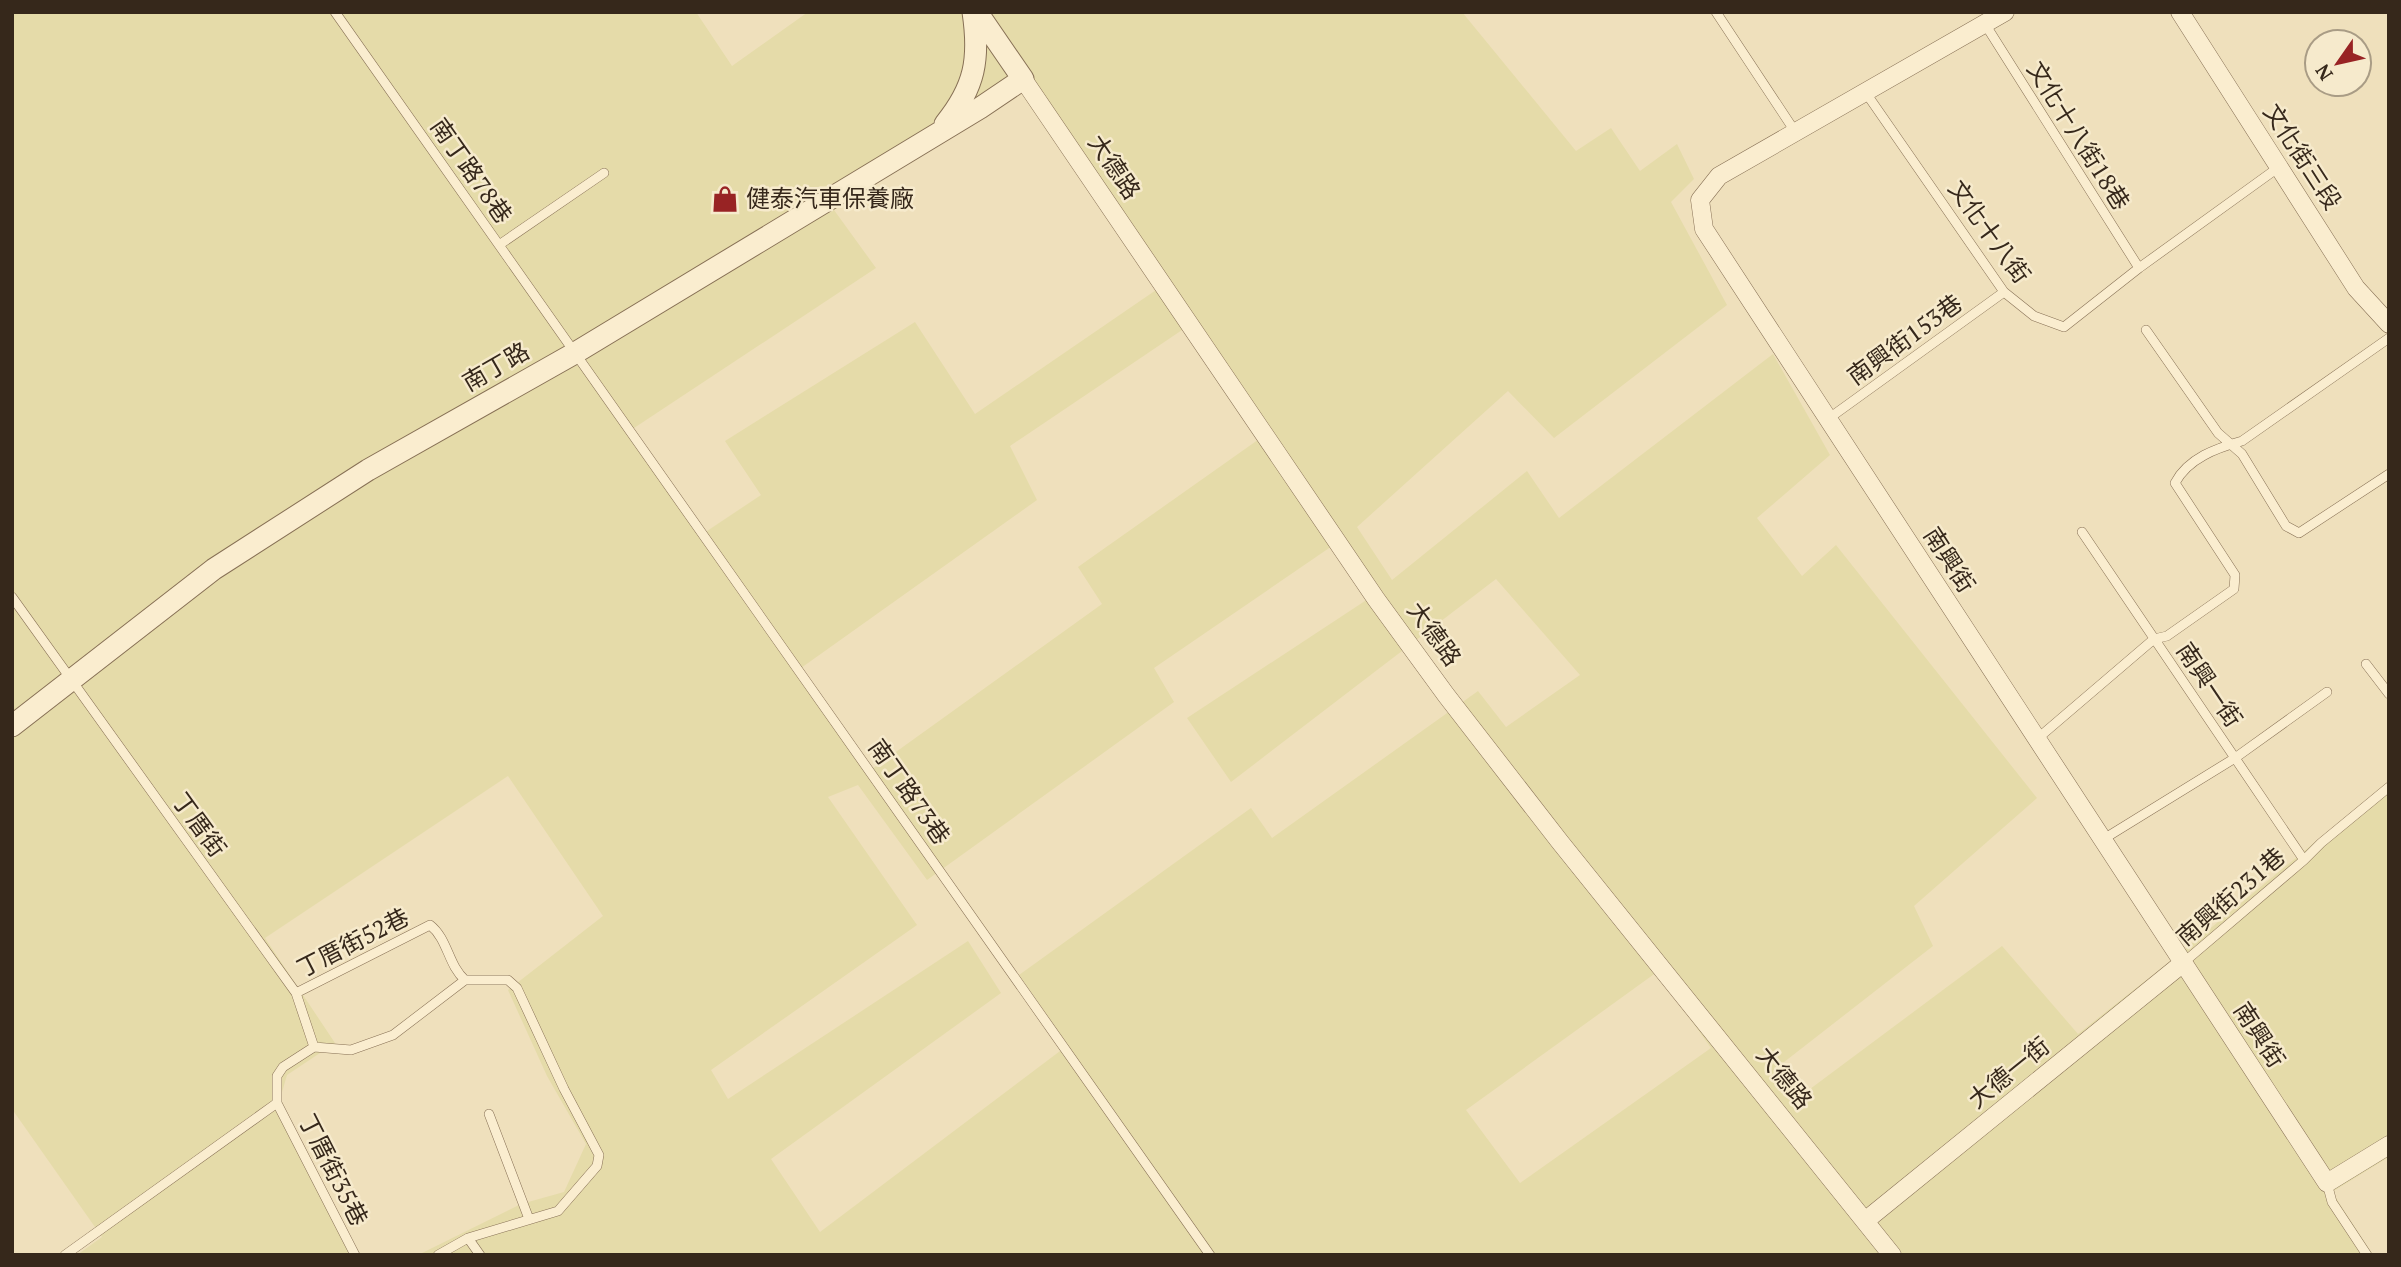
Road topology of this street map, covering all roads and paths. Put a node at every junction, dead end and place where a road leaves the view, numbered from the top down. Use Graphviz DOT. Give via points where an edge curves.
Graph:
graph roads {
  1 [pos="335,12"];
  2 [pos="975,12"];
  3 [pos="1716,12"];
  4 [pos="2005,12"];
  5 [pos="2180,12"];
  6 [pos="1985,24"];
  7 [pos="1023,79"];
  8 [pos="1866,93"];
  9 [pos="1796,133"];
  10 [pos="934,135"];
  11 [pos="2279,167"];
  12 [pos="604,173"];
  13 [pos="499,245"];
  14 [pos="2139,268"];
  15 [pos="2004,292"];
  16 [pos="2389,324"];
  17 [pos="2146,330"];
  18 [pos="2389,338"];
  19 [pos="575,353"];
  20 [pos="1828,419"];
  21 [pos="2231,444"];
  22 [pos="2389,474"];
  23 [pos="2082,532"];
  24 [pos="12,597"];
  25 [pos="2154,639"];
  26 [pos="2366,664"];
  27 [pos="70,679"];
  28 [pos="2327,692"];
  29 [pos="2389,694"];
  30 [pos="12,726"];
  31 [pos="2037,739"];
  32 [pos="2235,758"];
  33 [pos="2389,787"];
  34 [pos="2102,839"];
  35 [pos="2304,860"];
  36 [pos="2183,963"];
  37 [pos="465,980"];
  38 [pos="296,993"];
  39 [pos="314,1047"];
  40 [pos="277,1103"];
  41 [pos="489,1114"];
  42 [pos="2389,1145"];
  43 [pos="2327,1183"];
  44 [pos="529,1219"];
  45 [pos="1865,1221"];
  46 [pos="468,1238"];
  47 [pos="65,1255"];
  48 [pos="355,1255"];
  49 [pos="438,1255"];
  50 [pos="480,1255"];
  51 [pos="1210,1255"];
  52 [pos="1892,1255"];
  53 [pos="2367,1255"];
  1 -- 13 [label="lane, 南丁路78巷"];
  2 -- 7 [label="street, 大德路"];
  2 -- 10 [label="street" via="973,75 959,106"];
  3 -- 9 [label="lane"];
  4 -- 6 [label="street, 南興街"];
  5 -- 11 [label="street, 文化街三段"];
  6 -- 8 [label="street, 南興街"];
  6 -- 14 [label="lane, 文化十八街18巷"];
  7 -- 10 [label="street, 南丁路"];
  7 -- 45 [label="street, 大德路" via="1446,695"];
  8 -- 9 [label="street, 南興街"];
  8 -- 15 [label="lane, 文化十八街"];
  9 -- 20 [label="street, 南興街" via="1719,176 1700,200 1702,219 1704,229"];
  10 -- 19 [label="street, 南丁路"];
  11 -- 14 [label="lane, 文化十八街"];
  11 -- 16 [label="street, 文化街三段" via="2356,288"];
  12 -- 13 [label="lane"];
  13 -- 19 [label="lane, 南丁路78巷"];
  14 -- 15 [label="lane, 文化十八街" via="2064,327 2034,316"];
  15 -- 20 [label="lane, 南興街153巷"];
  17 -- 21 [label="lane" via="2218,433"];
  18 -- 21 [label="lane" via="2242,441"];
  19 -- 27 [label="street, 南丁路" via="368,470 214,569"];
  19 -- 51 [label="lane, 南丁路73巷"];
  20 -- 31 [label="street, 南興街"];
  21 -- 22 [label="lane" via="2242,454 2286,526 2299,533"];
  21 -- 25 [label="lane" via="2216,447 2180,472 2175,483 2235,575 2234,589 2167,636"];
  23 -- 25 [label="lane, 南興一街"];
  24 -- 27 [label="lane, 丁厝街"];
  25 -- 31 [label="lane"];
  25 -- 32 [label="lane, 南興一街"];
  26 -- 29 [label="lane"];
  27 -- 30 [label="street, 南丁路"];
  27 -- 38 [label="lane, 丁厝街"];
  28 -- 32 [label="lane"];
  31 -- 34 [label="street, 南興街"];
  32 -- 34 [label="lane"];
  32 -- 35 [label="lane, 南興一街"];
  33 -- 35 [label="lane, 南興街231巷"];
  34 -- 36 [label="street, 南興街"];
  35 -- 36 [label="lane, 南興街231巷"];
  36 -- 43 [label="street, 南興街"];
  36 -- 45 [label="street, 大德一街"];
  37 -- 38 [label="lane, 丁厝街52巷" via="457,973 439,932 430,925"];
  37 -- 39 [label="lane" via="393,1035 351,1050"];
  37 -- 44 [label="lane" via="508,980 517,988 599,1155 597,1166 558,1211"];
  38 -- 39 [label="lane, 丁厝街52巷"];
  39 -- 40 [label="lane" via="277,1076"];
  40 -- 47 [label="lane"];
  40 -- 48 [label="lane, 丁厝街35巷"];
  41 -- 44 [label="lane"];
  42 -- 43 [label="street"];
  43 -- 53 [label="lane" via="2332,1202"];
  44 -- 46 [label="lane"];
  45 -- 52 [label="street, 大德路"];
  46 -- 49 [label="lane"];
  46 -- 50 [label="lane"];
}
